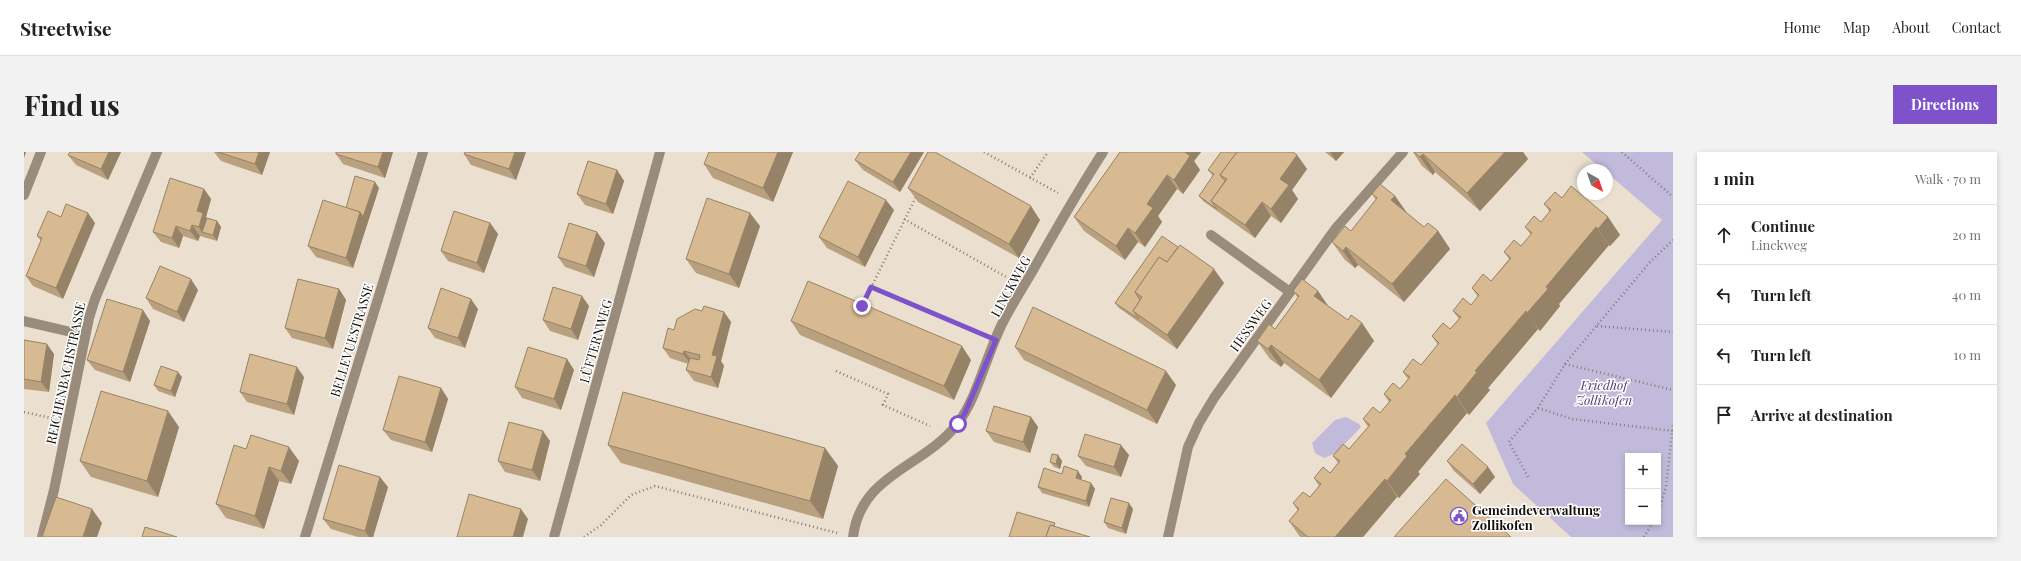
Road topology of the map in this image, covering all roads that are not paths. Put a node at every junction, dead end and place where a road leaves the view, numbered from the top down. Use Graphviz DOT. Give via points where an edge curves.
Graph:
graph roads {
  1 [pos="41,152"];
  2 [pos="157,152"];
  3 [pos="423,152"];
  4 [pos="660,152"];
  5 [pos="1103,152"];
  6 [pos="1402,153"];
  7 [pos="24,195"];
  8 [pos="1211,235"];
  9 [pos="1290,292"];
  10 [pos="24,321"];
  11 [pos="84,335"];
  12 [pos="849,536"];
  13 [pos="42,537"];
  14 [pos="305,537"];
  15 [pos="554,537"];
  16 [pos="1168,537"];
  1 -- 7 [label="street"];
  2 -- 11 [label="street, REICHENBACHSTRASSE" via="95,299"];
  3 -- 14 [label="street, BELLEVUESTRASSE"];
  4 -- 15 [label="street, LÜFTERNWEG"];
  5 -- 12 [label="street, LINCKWEG" via="1072,201 1002,325 965,413 949,434 877,487 859,510"];
  6 -- 9 [label="street, HESSWEG" via="1336,228"];
  8 -- 9 [label="street"];
  9 -- 16 [label="street, HESSWEG" via="1199,423 1188,447"];
  10 -- 11 [label="street"];
  11 -- 13 [label="street, REICHENBACHSTRASSE" via="54,490"];
}
